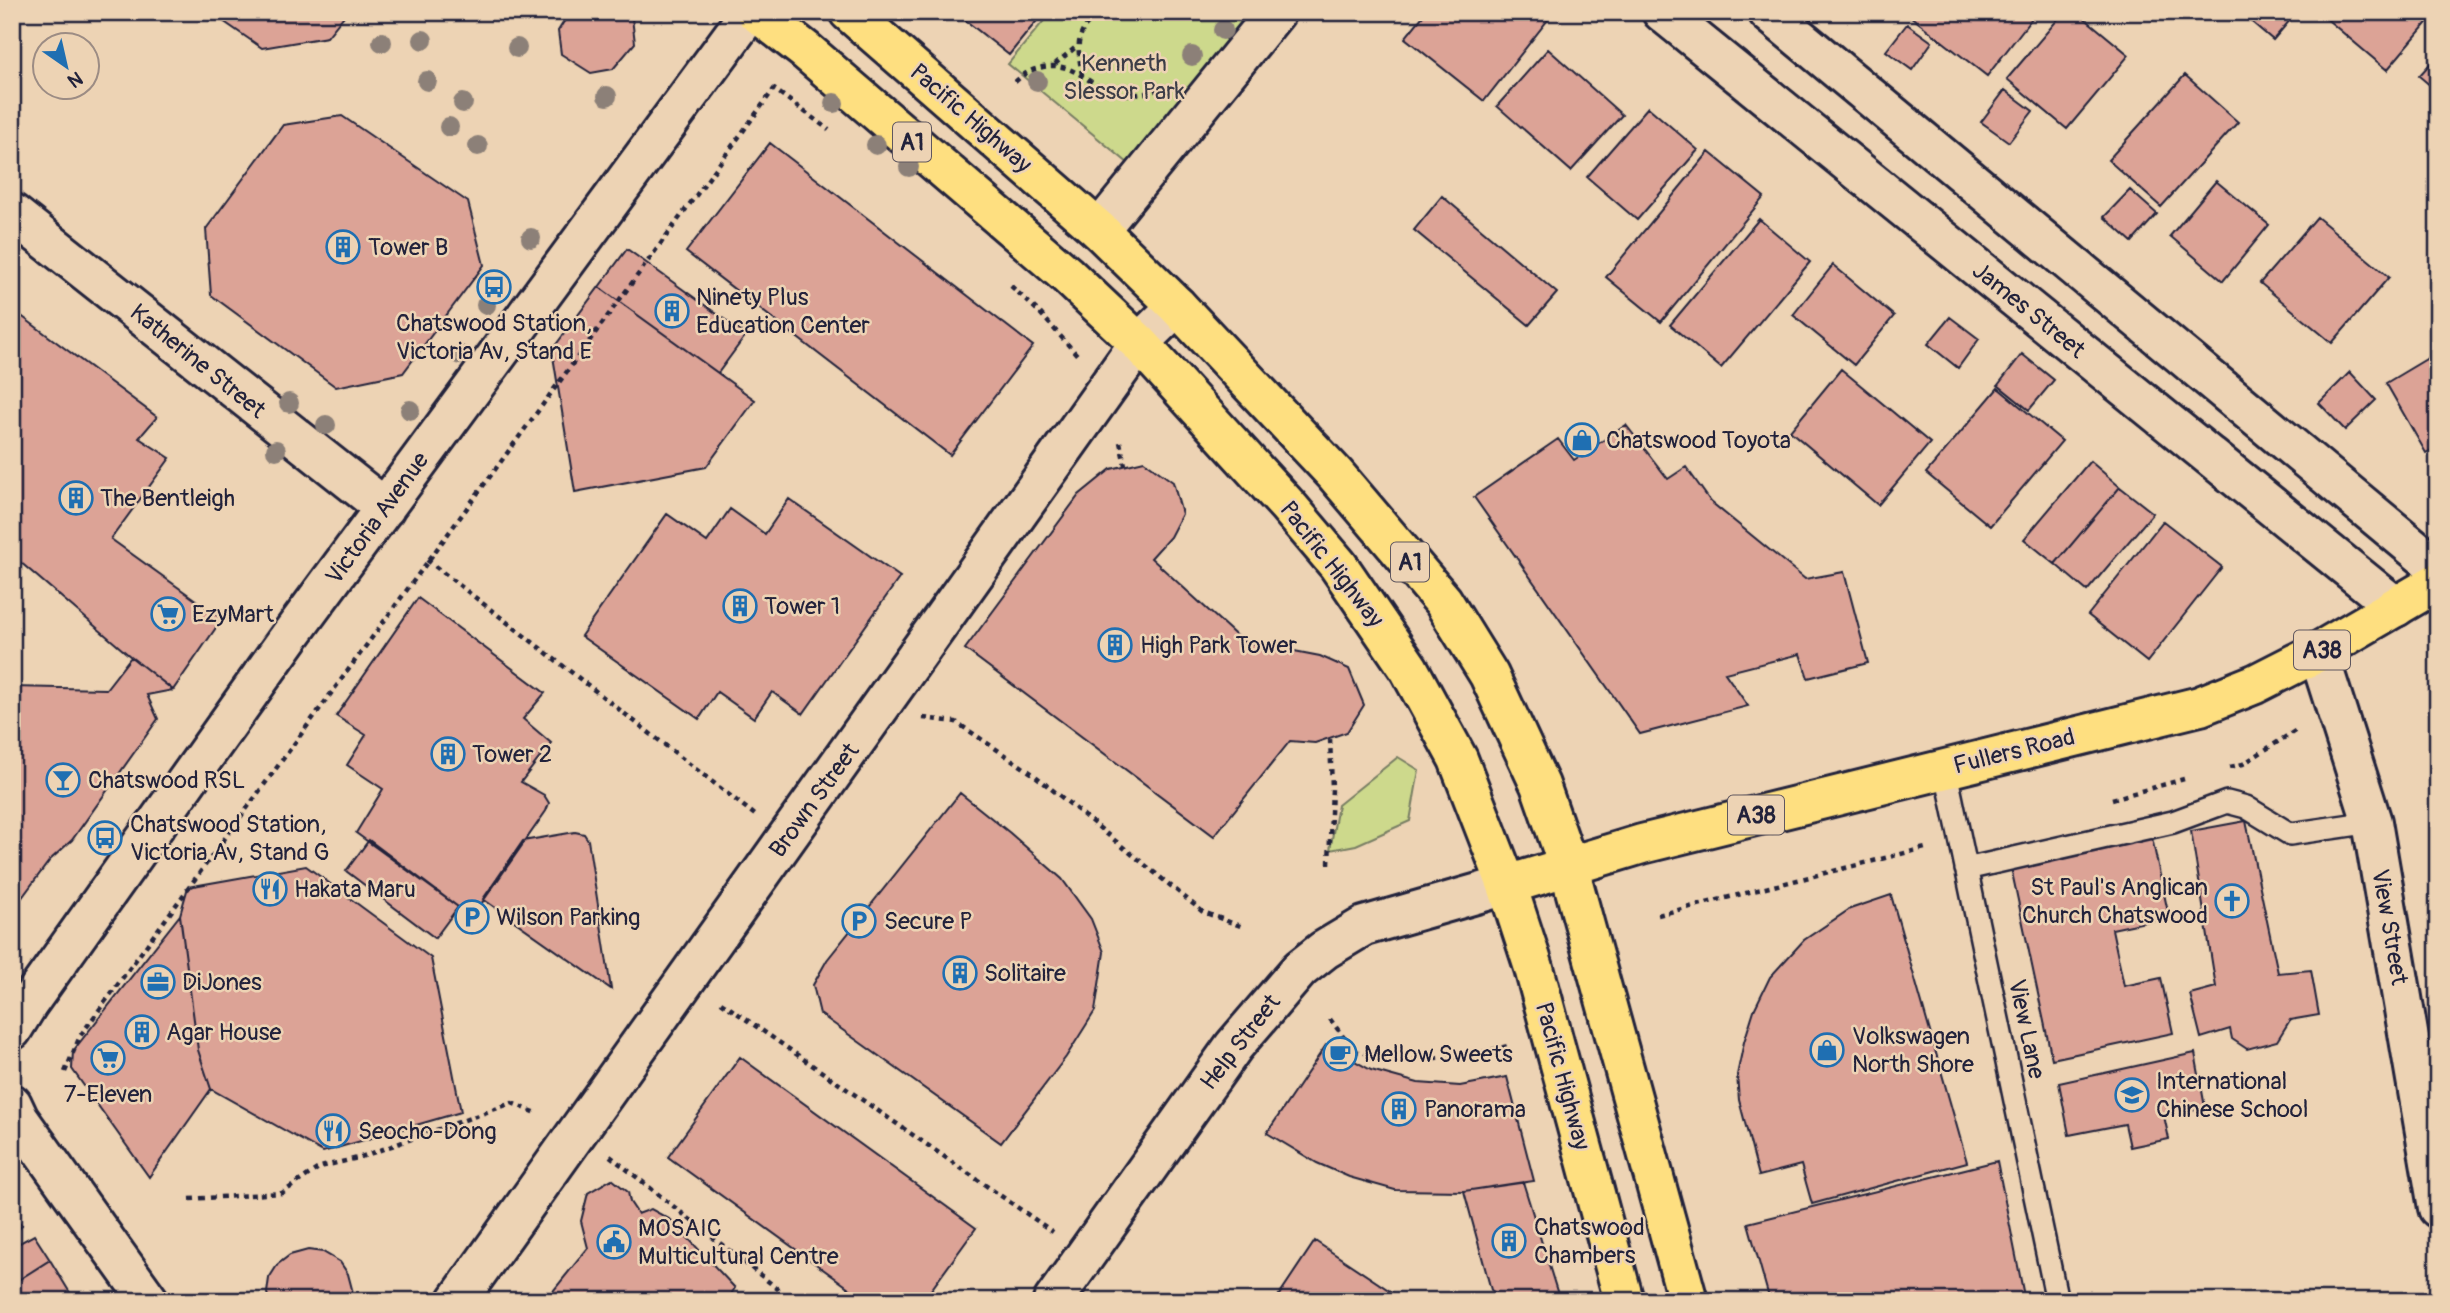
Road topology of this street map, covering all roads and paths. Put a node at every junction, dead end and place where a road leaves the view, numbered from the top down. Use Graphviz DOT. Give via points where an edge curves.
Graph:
graph roads {
  1 [pos="750,12"];
  2 [pos="756,12"];
  3 [pos="849,12"];
  4 [pos="1101,12"];
  5 [pos="1156,12"];
  6 [pos="1276,12"];
  7 [pos="1662,12"];
  8 [pos="1768,12"];
  9 [pos="1163,21"];
  10 [pos="1077,46"];
  11 [pos="1055,64"];
  12 [pos="1082,76"];
  13 [pos="1015,82"];
  14 [pos="1164,88"];
  15 [pos="837,136"];
  16 [pos="12,213"];
  17 [pos="1099,230"];
  18 [pos="1009,284"];
  19 [pos="1177,306"];
  20 [pos="1139,343"];
  21 [pos="1107,387"];
  22 [pos="385,508"];
  23 [pos="427,560"];
  24 [pos="2438,568"];
  25 [pos="2438,582"];
  26 [pos="2396,607"];
  27 [pos="2318,652"];
  28 [pos="878,709"];
  29 [pos="2299,729"];
  30 [pos="1330,738"];
  31 [pos="1945,767"];
  32 [pos="2217,771"];
  33 [pos="2192,778"];
  34 [pos="2101,802"];
  35 [pos="2372,822"];
  36 [pos="786,839"];
  37 [pos="1933,846"];
  38 [pos="1329,864"];
  39 [pos="1569,867"];
  40 [pos="1966,869"];
  41 [pos="1507,886"];
  42 [pos="1658,915"];
  43 [pos="1243,927"];
  44 [pos="687,978"];
  45 [pos="1330,1019"];
  46 [pos="12,1030"];
  47 [pos="1511,1045"];
  48 [pos="65,1072"];
  49 [pos="12,1104"];
  50 [pos="2438,1208"];
  51 [pos="1086,1255"];
  52 [pos="149,1301"];
  53 [pos="457,1301"];
  54 [pos="1053,1301"];
  55 [pos="1624,1301"];
  56 [pos="1688,1301"];
  57 [pos="2057,1301"];
  1 -- 22 [label="street, Victoria Avenue"];
  2 -- 20 [label="main road, Pacific Highway / A1" via="1067,275"];
  3 -- 17 [label="main road, Pacific Highway / A1"];
  4 -- 10 [label="path" via="1085,26"];
  5 -- 9 [label="path"];
  6 -- 17 [label="street"];
  7 -- 26 [label="street, James Street"];
  8 -- 24 [label="street"];
  10 -- 11 [label="path"];
  10 -- 12 [label="path"];
  11 -- 12 [label="path"];
  11 -- 13 [label="path" via="1027,70"];
  12 -- 14 [label="path" via="1110,92 1143,95"];
  15 -- 23 [label="path" via="774,89"];
  16 -- 22 [label="street, Katherine Street"];
  17 -- 19 [label="main road, Pacific Highway / A1"];
  18 -- 21 [label="path"];
  19 -- 20 [label="street, Brown Street"];
  19 -- 39 [label="main road, Pacific Highway / A1" via="1335,474 1443,601 1489,675 1540,785"];
  20 -- 21 [label="street, Brown Street"];
  20 -- 41 [label="main road, Pacific Highway / A1" via="1338,565 1390,640 1458,759"];
  21 -- 28 [label="street, Brown Street"];
  22 -- 46 [label="street, Victoria Avenue"];
  23 -- 36 [label="path"];
  23 -- 48 [label="path" via="80,1036"];
  25 -- 26 [label="main road, Fullers Road / A38"];
  26 -- 27 [label="main road, Fullers Road / A38"];
  27 -- 31 [label="main road, Fullers Road / A38" via="2200,706"];
  27 -- 35 [label="street, View Street"];
  28 -- 36 [label="street, Brown Street"];
  28 -- 43 [label="path" via="956,722 1033,774 1203,912"];
  29 -- 32 [label="path" via="2243,764"];
  30 -- 38 [label="path"];
  31 -- 39 [label="main road, Fullers Road / A38"];
  31 -- 40 [label="lane, View Lane"];
  33 -- 34 [label="path"];
  35 -- 40 [label="lane" via="2290,834 2246,807 2227,802 2172,822"];
  35 -- 50 [label="street, View Street"];
  36 -- 44 [label="street, Brown Street"];
  37 -- 42 [label="path"];
  39 -- 41 [label="main road, A38"];
  39 -- 56 [label="main road, Pacific Highway / A1"];
  40 -- 57 [label="lane, View Lane"];
  41 -- 51 [label="street, Help Street" via="1364,926 1300,970 1234,1046"];
  41 -- 55 [label="main road, Pacific Highway / A1" via="1534,968"];
  44 -- 51 [label="path"];
  44 -- 53 [label="street, Brown Street"];
  45 -- 47 [label="path" via="1354,1051 1402,1060 1468,1056"];
  49 -- 52 [label="street"];
  51 -- 54 [label="street, Help Street"];
}
